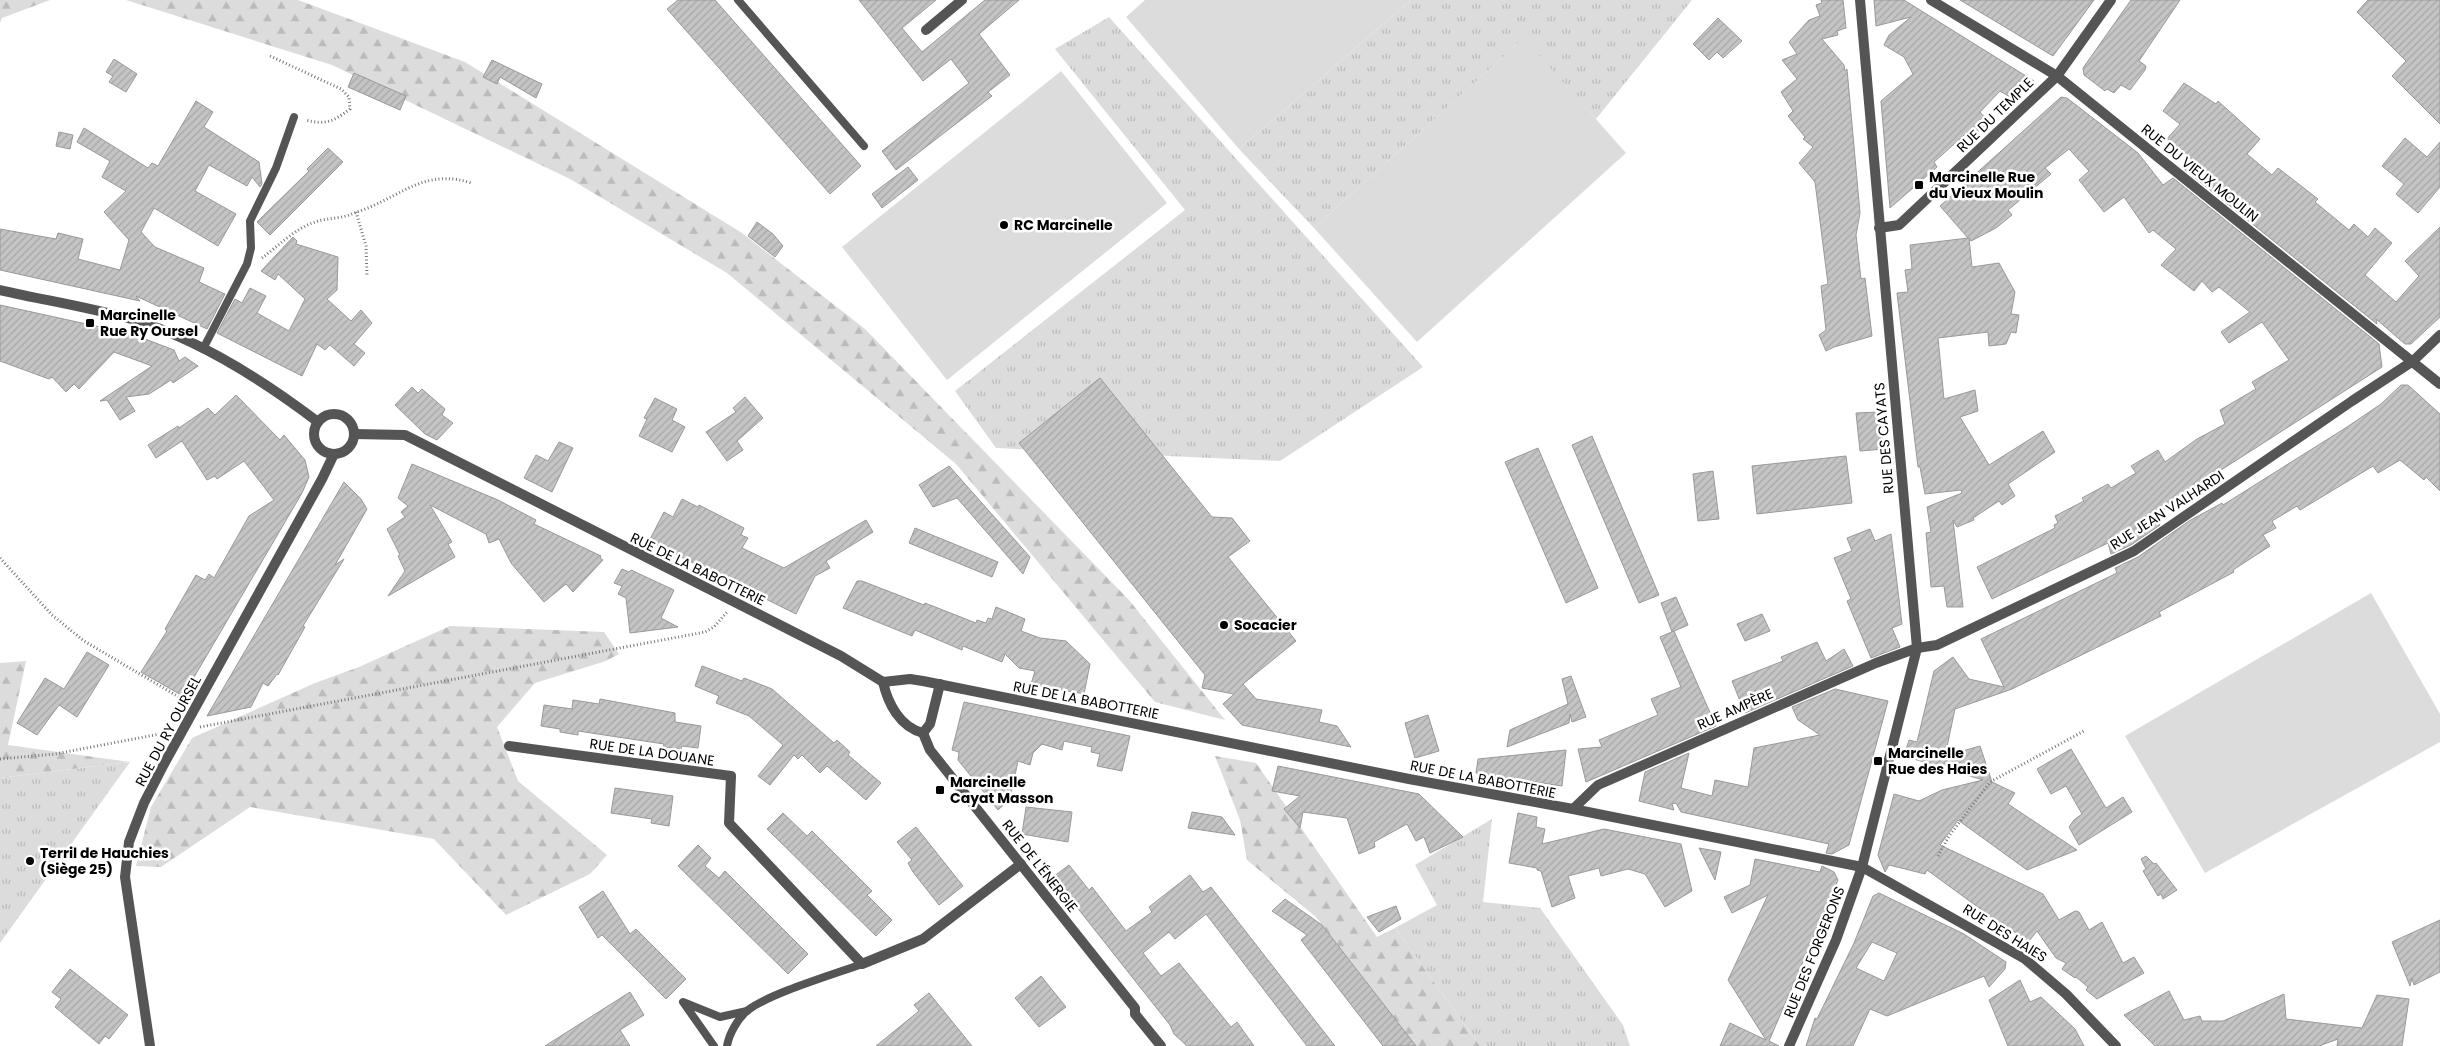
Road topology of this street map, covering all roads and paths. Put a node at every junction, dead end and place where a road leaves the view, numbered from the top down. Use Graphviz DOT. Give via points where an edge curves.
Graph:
graph roads {
  1 [pos="738,0"];
  2 [pos="962,0"];
  3 [pos="1860,0"];
  4 [pos="1931,0"];
  5 [pos="2111,0"];
  6 [pos="926,30"];
  7 [pos="270,56"];
  8 [pos="2057,76"];
  9 [pos="294,117"];
  10 [pos="864,146"];
  11 [pos="471,183"];
  12 [pos="356,212"];
  13 [pos="1879,228"];
  14 [pos="247,264"];
  15 [pos="367,277"];
  16 [pos="0,290"];
  17 [pos="2440,335"];
  18 [pos="203,349"];
  19 [pos="2413,361"];
  20 [pos="2440,384"];
  21 [pos="318,422"];
  22 [pos="354,434"];
  23 [pos="334,454"];
  24 [pos="0,558"];
  25 [pos="733,602"];
  26 [pos="1917,648"];
  27 [pos="883,682"];
  28 [pos="940,684"];
  29 [pos="196,707"];
  30 [pos="184,730"];
  31 [pos="2084,731"];
  32 [pos="923,733"];
  33 [pos="509,746"];
  34 [pos="0,759"];
  35 [pos="1573,809"];
  36 [pos="1938,856"];
  37 [pos="1021,864"];
  38 [pos="1862,867"];
  39 [pos="862,964"];
  40 [pos="747,1011"];
  41 [pos="150,1046"];
  42 [pos="714,1046"];
  43 [pos="727,1046"];
  44 [pos="1161,1046"];
  45 [pos="1789,1046"];
  46 [pos="2116,1046"];
  1 -- 10 [label="lane"];
  2 -- 6 [label="street"];
  3 -- 13 [label="street, RUE DES CAYATS"];
  4 -- 8 [label="street, RUE DU VIEUX MOULIN"];
  5 -- 8 [label="street, RUE DU TEMPLE"];
  7 -- 9 [label="path" via="341,89 349,98 350,109 321,124"];
  8 -- 13 [label="street, RUE DU TEMPLE" via="1898,225"];
  8 -- 19 [label="street, RUE DU VIEUX MOULIN"];
  9 -- 14 [label="lane" via="276,168 250,221 251,248"];
  11 -- 12 [label="path" via="435,178"];
  12 -- 14 [label="path" via="315,222"];
  12 -- 15 [label="path" via="366,246"];
  13 -- 26 [label="street, RUE DES CAYATS"];
  14 -- 18 [label="lane"];
  16 -- 18 [label="street" via="131,319"];
  17 -- 19 [label="street, RUE JEAN VALHARDI"];
  18 -- 21 [label="street" via="279,392"];
  19 -- 20 [label="street, RUE DU VIEUX MOULIN"];
  19 -- 26 [label="street, RUE JEAN VALHARDI" via="2134,551 1962,634 1937,645"];
  21 -- 22 [label="street" via="325,416 338,414 350,421"];
  21 -- 23 [label="street" via="314,431 317,444"];
  22 -- 23 [label="street" via="347,450"];
  22 -- 25 [label="street, RUE DE LA BABOTTERIE" via="405,435"];
  23 -- 29 [label="street, RUE DU RY OURSEL"];
  24 -- 29 [label="path" via="52,615 84,641"];
  25 -- 27 [label="street, RUE DE LA BABOTTERIE" via="841,656"];
  25 -- 30 [label="path" via="724,617 705,632"];
  26 -- 35 [label="street, RUE AMPÈRE" via="1598,784"];
  26 -- 38 [label="street, RUE DES CAYATS"];
  27 -- 28 [label="street, RUE DE LA BABOTTERIE" via="910,679"];
  27 -- 32 [label="street" via="898,716 908,726"];
  28 -- 32 [label="street" via="932,719"];
  28 -- 35 [label="street, RUE DE LA BABOTTERIE"];
  29 -- 30 [label="street, RUE DU RY OURSEL"];
  30 -- 34 [label="path" via="55,754"];
  30 -- 41 [label="street, RUE DU RY OURSEL" via="144,803 129,842 126,877"];
  31 -- 36 [label="path" via="1990,782"];
  32 -- 37 [label="street, RUE DE L'ÉNERGIE" via="930,750"];
  33 -- 39 [label="street, RUE DE LA DOUANE" via="731,776 729,824"];
  35 -- 38 [label="street, RUE DE LA BABOTTERIE"];
  37 -- 39 [label="street" via="923,939"];
  37 -- 44 [label="street, RUE DE L'ÉNERGIE" via="1135,1008 1136,1014"];
  38 -- 45 [label="street, RUE DES FORGERONS" via="1836,940"];
  38 -- 46 [label="street, RUE DES HAIES" via="2025,959 2066,994"];
  39 -- 40 [label="lane"];
  40 -- 42 [label="lane" via="720,1017 683,1002"];
  40 -- 43 [label="lane" via="728,1036"];
}
